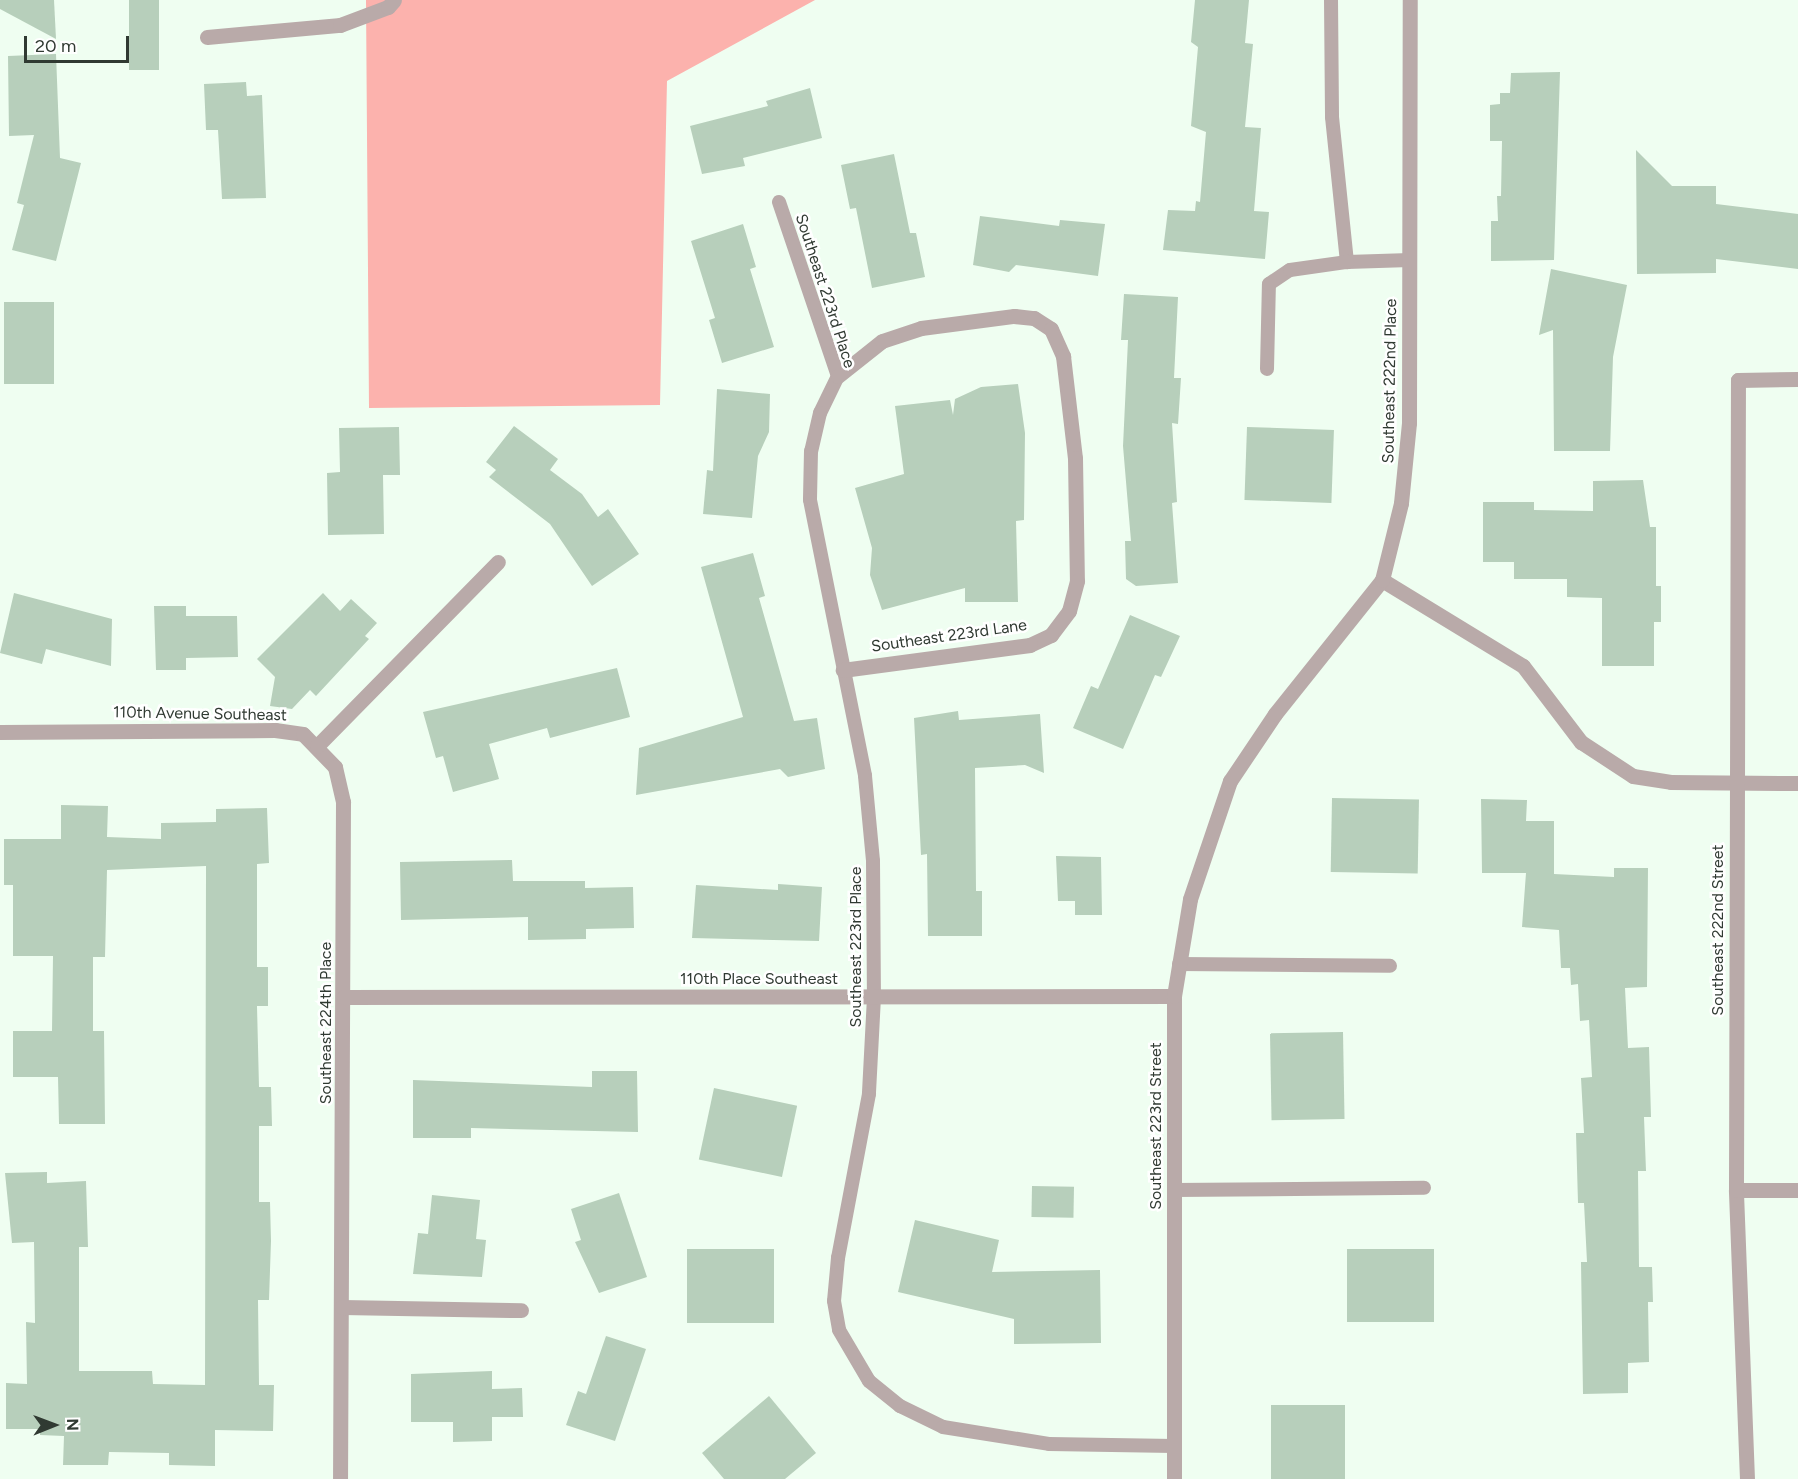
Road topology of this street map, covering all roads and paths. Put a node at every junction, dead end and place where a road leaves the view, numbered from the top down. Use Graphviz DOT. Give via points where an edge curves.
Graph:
graph roads {
  1 [pos="394,0"];
  2 [pos="1331,0"];
  3 [pos="1410,0"];
  4 [pos="207,37"];
  5 [pos="779,202"];
  6 [pos="1410,260"];
  7 [pos="1347,262"];
  8 [pos="1267,369"];
  9 [pos="838,376"];
  10 [pos="1798,379"];
  11 [pos="498,562"];
  12 [pos="1382,580"];
  13 [pos="843,670"];
  14 [pos="0,732"];
  15 [pos="317,746"];
  16 [pos="1230,781"];
  17 [pos="1798,783"];
  18 [pos="1736,784"];
  19 [pos="1179,964"];
  20 [pos="1390,966"];
  21 [pos="1174,996"];
  22 [pos="344,997"];
  23 [pos="874,998"];
  24 [pos="1424,1188"];
  25 [pos="1174,1190"];
  26 [pos="1736,1190"];
  27 [pos="1798,1190"];
  28 [pos="342,1307"];
  29 [pos="522,1310"];
  30 [pos="1174,1446"];
  31 [pos="340,1479"];
  32 [pos="1174,1479"];
  33 [pos="1747,1479"];
  1 -- 4 [label="street" via="340,25"];
  2 -- 7 [label="lane" via="1332,117"];
  3 -- 6 [label="street, Southeast 222nd Place"];
  5 -- 9 [label="lane, Southeast 223rd Place"];
  6 -- 7 [label="lane"];
  6 -- 12 [label="street, Southeast 222nd Place" via="1407,462"];
  7 -- 8 [label="lane" via="1290,270 1269,284"];
  9 -- 13 [label="lane, Southeast 223rd Place" via="820,413 811,451 810,500"];
  9 -- 13 [label="street, Southeast 223rd Lane" via="882,341 921,328 1014,316 1034,318 1050,329 1063,356 1075,458 1077,570 1070,611 1051,635 1030,645"];
  10 -- 18 [label="street, Southeast 222nd Street" via="1738,380"];
  11 -- 15 [label="street"];
  12 -- 16 [label="street, Southeast 222nd Place" via="1275,714"];
  12 -- 18 [label="street" via="1523,666 1581,742 1605,762 1633,776"];
  13 -- 23 [label="lane, Southeast 223rd Place" via="866,786 873,861"];
  14 -- 15 [label="street, 110th Avenue Southeast" via="275,730 303,734"];
  15 -- 22 [label="street, Southeast 224th Place" via="335,767 343,802"];
  16 -- 19 [label="street, Southeast 223rd Street" via="1190,899"];
  17 -- 18 [label="street"];
  18 -- 26 [label="street, Southeast 222nd Street"];
  19 -- 20 [label="lane"];
  19 -- 21 [label="street, Southeast 223rd Street"];
  21 -- 23 [label="street, 110th Place Southeast"];
  21 -- 25 [label="street, Southeast 223rd Street"];
  22 -- 23 [label="street, 110th Place Southeast"];
  22 -- 28 [label="street, Southeast 224th Place"];
  23 -- 30 [label="lane, Southeast 223rd Place" via="869,1094 834,1301 839,1330 852,1357 869,1381 900,1406 943,1427 1049,1444"];
  24 -- 25 [label="lane"];
  25 -- 30 [label="street, Southeast 223rd Street"];
  26 -- 27 [label="street"];
  26 -- 33 [label="street, Southeast 222nd Street"];
  28 -- 29 [label="street"];
  28 -- 31 [label="street, Southeast 224th Place"];
  30 -- 32 [label="street, Southeast 223rd Street"];
}
